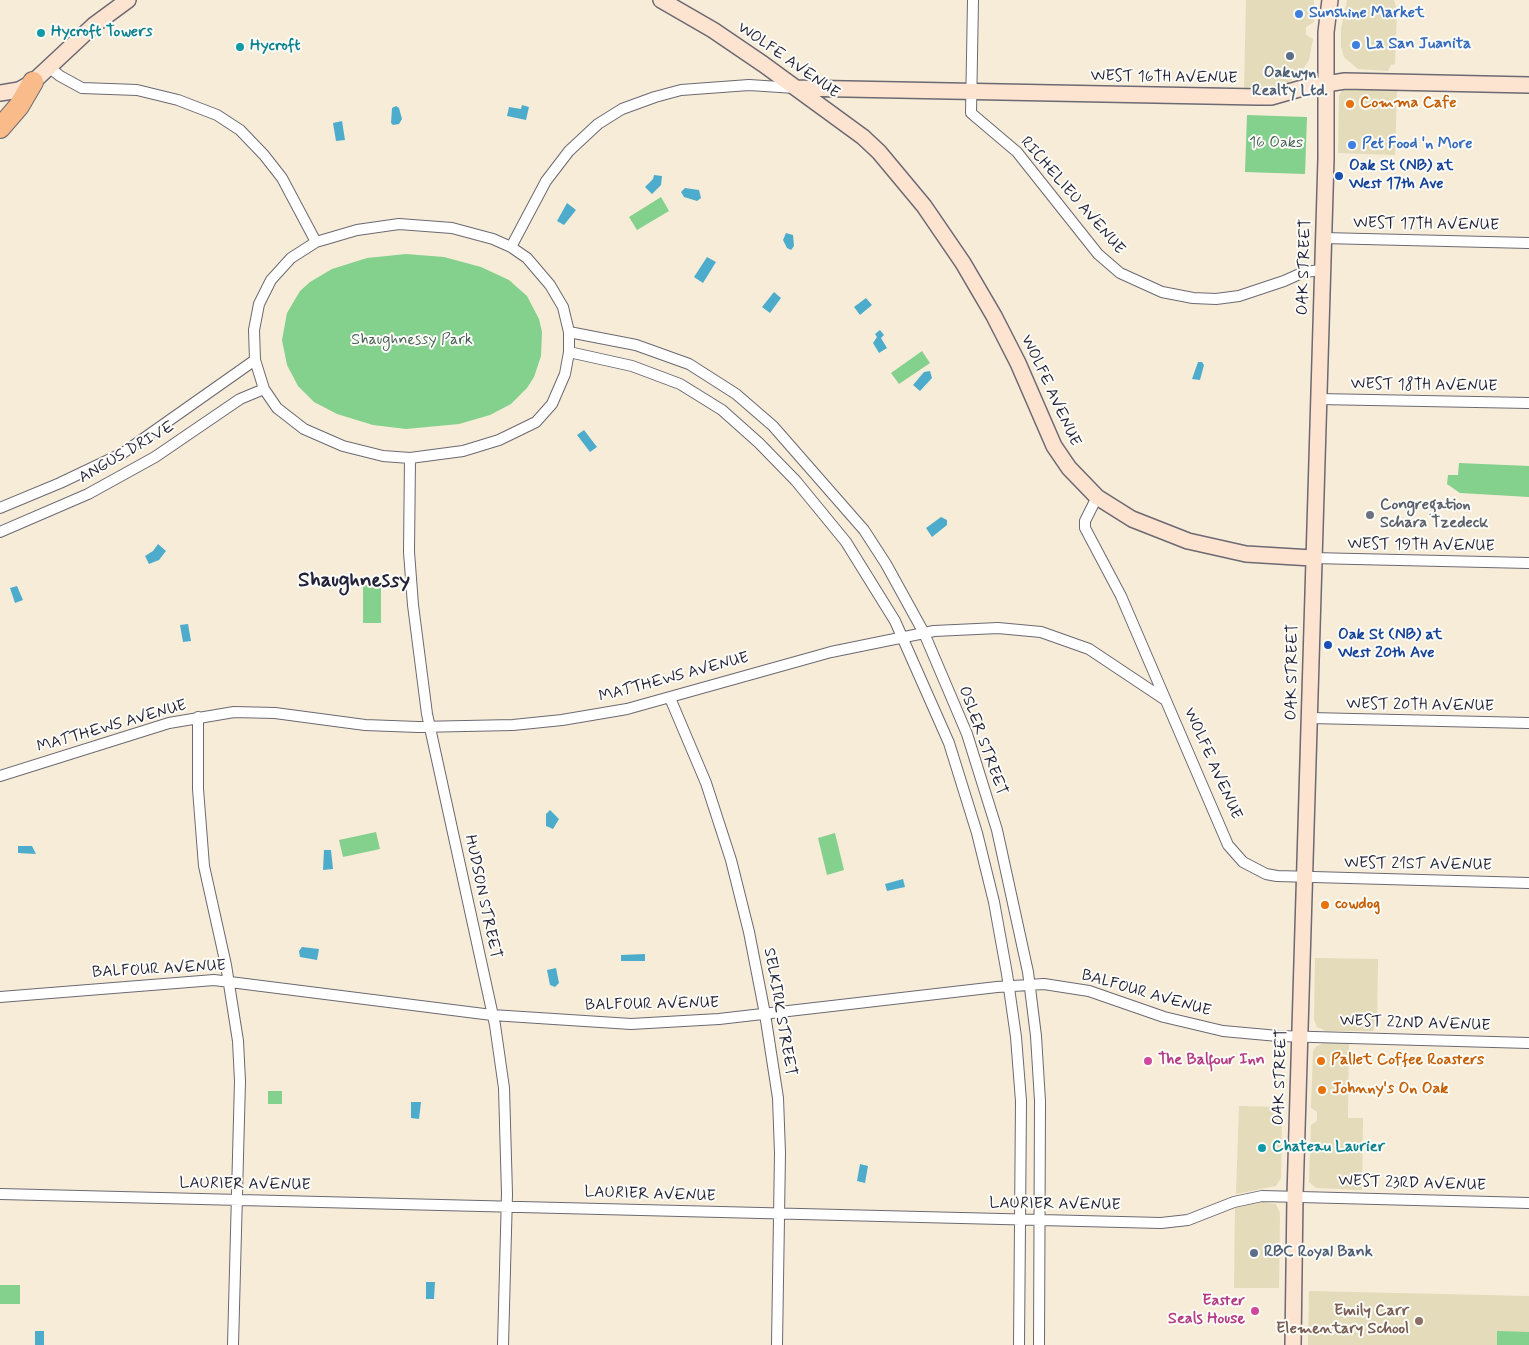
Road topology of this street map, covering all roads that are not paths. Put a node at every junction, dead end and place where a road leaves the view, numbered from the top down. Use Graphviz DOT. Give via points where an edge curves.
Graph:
graph roads {
  1 [pos="128,0"];
  2 [pos="661,0"];
  3 [pos="973,0"];
  4 [pos="1330,0"];
  5 [pos="50,68"];
  6 [pos="33,82"];
  7 [pos="1326,84"];
  8 [pos="1529,85"];
  9 [pos="796,88"];
  10 [pos="970,92"];
  11 [pos="0,93"];
  12 [pos="0,128"];
  13 [pos="1323,238"];
  14 [pos="316,242"];
  15 [pos="1529,243"];
  16 [pos="510,247"];
  17 [pos="1322,270"];
  18 [pos="569,332"];
  19 [pos="569,352"];
  20 [pos="255,360"];
  21 [pos="264,389"];
  22 [pos="1318,398"];
  23 [pos="1529,404"];
  24 [pos="410,458"];
  25 [pos="1097,497"];
  26 [pos="0,508"];
  27 [pos="0,532"];
  28 [pos="1312,558"];
  29 [pos="1529,563"];
  30 [pos="924,633"];
  31 [pos="902,636"];
  32 [pos="670,698"];
  33 [pos="1164,699"];
  34 [pos="198,717"];
  35 [pos="1310,718"];
  36 [pos="1529,723"];
  37 [pos="429,727"];
  38 [pos="0,776"];
  39 [pos="1305,877"];
  40 [pos="1529,883"];
  41 [pos="229,981"];
  42 [pos="1030,985"];
  43 [pos="1008,986"];
  44 [pos="0,997"];
  45 [pos="765,1014"];
  46 [pos="492,1015"];
  47 [pos="1300,1036"];
  48 [pos="1529,1043"];
  49 [pos="0,1194"];
  50 [pos="1295,1196"];
  51 [pos="236,1200"];
  52 [pos="1529,1202"];
  53 [pos="507,1206"];
  54 [pos="779,1214"];
  55 [pos="1020,1220"];
  56 [pos="1040,1220"];
  57 [pos="233,1345"];
  58 [pos="503,1345"];
  59 [pos="777,1345"];
  60 [pos="1019,1345"];
  61 [pos="1039,1345"];
  62 [pos="1293,1345"];
  1 -- 5 [label="street" via="94,25"];
  2 -- 9 [label="street, WOLFE AVENUE" via="713,30"];
  3 -- 10 [label="street, RICHELIEU AVENUE"];
  4 -- 7 [label="street, OAK STREET"];
  5 -- 6 [label="street"];
  5 -- 14 [label="street" via="82,88 131,90 178,100 216,115 240,130 282,178"];
  6 -- 11 [label="street" via="19,90"];
  6 -- 12 [label="highway" via="19,106"];
  7 -- 8 [label="street, WEST 16TH AVENUE" via="1370,80"];
  7 -- 10 [label="street, WEST 16TH AVENUE" via="1277,96 1258,97"];
  7 -- 13 [label="street, OAK STREET"];
  9 -- 10 [label="street, WEST 16TH AVENUE"];
  9 -- 16 [label="street" via="749,85 681,90 622,109 598,124 569,151 546,181"];
  9 -- 25 [label="street, WOLFE AVENUE" via="879,152 929,213 963,262 994,316 1054,446 1069,468"];
  10 -- 17 [label="street, RICHELIEU AVENUE" via="973,117 1017,152 1098,254 1120,273 1162,292 1216,299 1239,296 1304,272"];
  13 -- 15 [label="street, WEST 17TH AVENUE"];
  13 -- 17 [label="street, OAK STREET"];
  14 -- 16 [label="street" via="357,230 399,224 452,228"];
  14 -- 20 [label="street" via="291,258 271,280 257,313"];
  16 -- 18 [label="street" via="527,258 550,285 563,307"];
  17 -- 22 [label="street, OAK STREET"];
  18 -- 19 [label="street"];
  18 -- 30 [label="street, OSLER STREET" via="636,346 689,364 736,394 773,426 864,530"];
  19 -- 24 [label="street" via="565,374 552,404 536,422 499,440 463,451"];
  19 -- 31 [label="street, OSLER STREET" via="632,366 680,384 722,410 796,481 846,542"];
  20 -- 21 [label="street"];
  20 -- 26 [label="street, ANGUS DRIVE" via="123,453"];
  21 -- 24 [label="street" via="277,408 304,429 343,446 383,456"];
  21 -- 27 [label="street, ANGUS DRIVE" via="242,397 155,457 88,494"];
  22 -- 23 [label="street, WEST 18TH AVENUE"];
  22 -- 28 [label="street, OAK STREET"];
  24 -- 37 [label="street, HUDSON STREET" via="410,578"];
  25 -- 28 [label="street" via="1132,519 1188,541 1246,554"];
  25 -- 33 [label="street, WOLFE AVENUE" via="1085,521 1085,528 1121,596"];
  28 -- 29 [label="street, WEST 19TH AVENUE"];
  28 -- 35 [label="street, OAK STREET"];
  30 -- 31 [label="street, MATTHEWS AVENUE"];
  30 -- 33 [label="street, MATTHEWS AVENUE" via="998,628 1041,632 1089,649"];
  30 -- 42 [label="street, OSLER STREET" via="967,734 998,830"];
  31 -- 32 [label="street, MATTHEWS AVENUE" via="798,661"];
  31 -- 43 [label="street, OSLER STREET" via="949,743 977,833 994,902"];
  32 -- 37 [label="street, MATTHEWS AVENUE" via="562,720"];
  32 -- 45 [label="street, SELKIRK STREET" via="706,783 731,860"];
  33 -- 39 [label="street, WOLFE AVENUE" via="1228,845 1237,857 1266,874"];
  34 -- 37 [label="street, MATTHEWS AVENUE" via="234,712 276,713 365,725"];
  34 -- 38 [label="street, MATTHEWS AVENUE" via="169,723"];
  34 -- 41 [label="street" via="198,790 204,866"];
  35 -- 36 [label="street, WEST 20TH AVENUE"];
  35 -- 39 [label="street, OAK STREET"];
  37 -- 46 [label="street, HUDSON STREET"];
  39 -- 40 [label="street, WEST 21ST AVENUE"];
  39 -- 47 [label="street, OAK STREET"];
  41 -- 44 [label="street, BALFOUR AVENUE"];
  41 -- 46 [label="street, BALFOUR AVENUE"];
  41 -- 51 [label="street" via="240,1081"];
  42 -- 43 [label="street, BALFOUR AVENUE"];
  42 -- 47 [label="street, BALFOUR AVENUE" via="1059,985 1089,991 1164,1016 1223,1031"];
  42 -- 56 [label="street, OSLER STREET" via="1040,1101"];
  43 -- 45 [label="street, BALFOUR AVENUE"];
  43 -- 55 [label="street, OSLER STREET" via="1021,1101"];
  45 -- 46 [label="street, BALFOUR AVENUE" via="631,1024"];
  45 -- 54 [label="street, SELKIRK STREET" via="778,1098"];
  46 -- 53 [label="street, HUDSON STREET" via="504,1088"];
  47 -- 48 [label="street, WEST 22ND AVENUE"];
  47 -- 50 [label="street, OAK STREET"];
  49 -- 51 [label="street, LAURIER AVENUE"];
  50 -- 52 [label="street, WEST 23RD AVENUE"];
  50 -- 56 [label="street, LAURIER AVENUE" via="1241,1199 1201,1216 1175,1222"];
  50 -- 62 [label="street, OAK STREET"];
  51 -- 53 [label="street, LAURIER AVENUE"];
  51 -- 57 [label="street"];
  53 -- 54 [label="street, LAURIER AVENUE"];
  53 -- 58 [label="street, HUDSON STREET"];
  54 -- 55 [label="street, LAURIER AVENUE"];
  54 -- 59 [label="street, SELKIRK STREET"];
  55 -- 56 [label="street, LAURIER AVENUE"];
  55 -- 60 [label="street, OSLER STREET"];
  56 -- 61 [label="street, OSLER STREET"];
}
